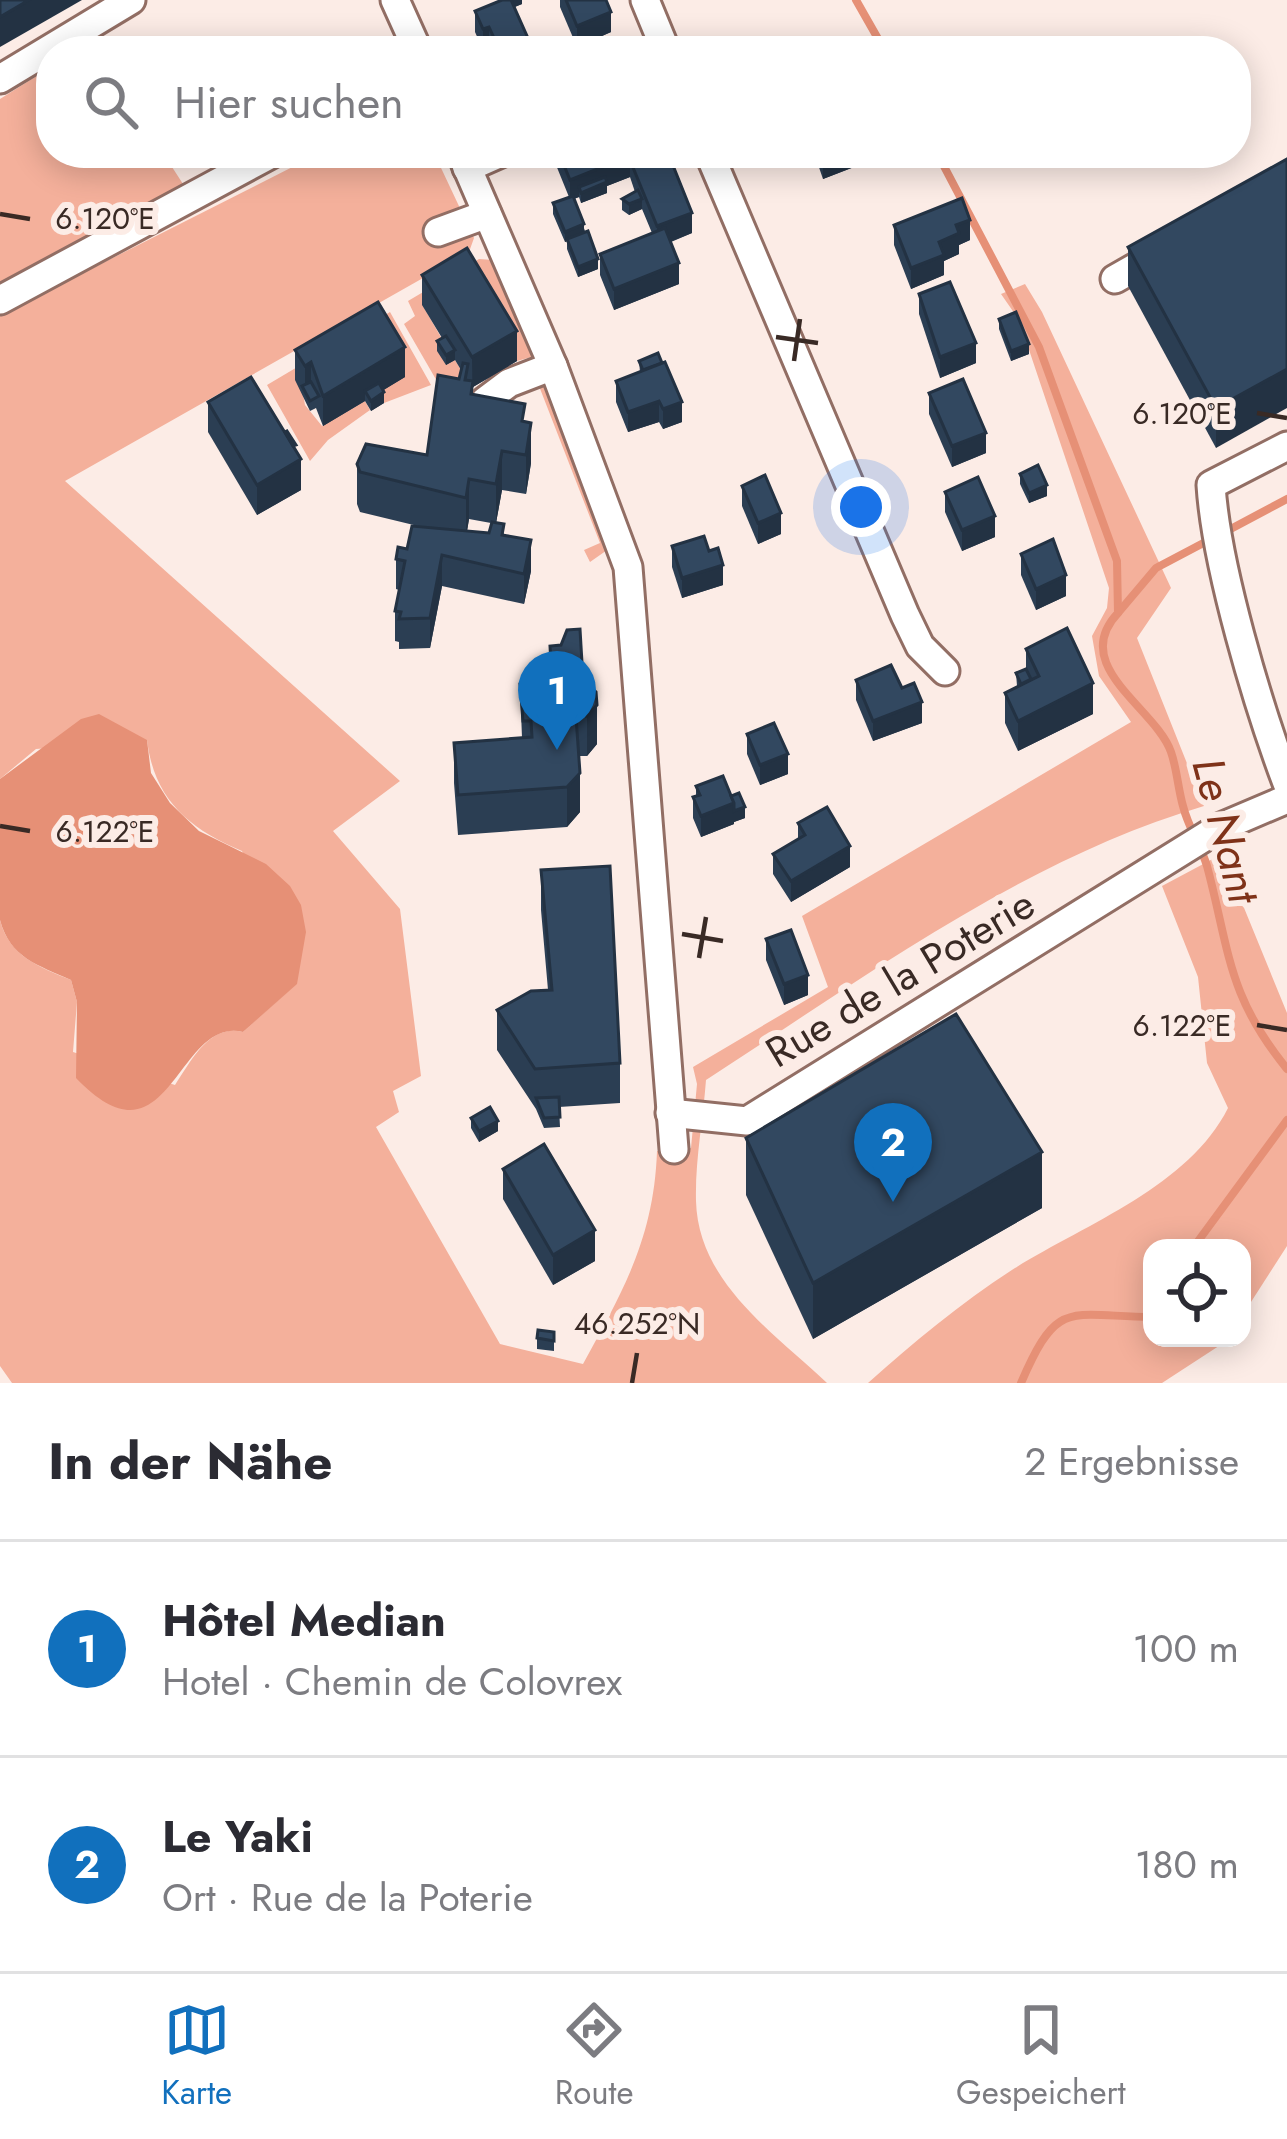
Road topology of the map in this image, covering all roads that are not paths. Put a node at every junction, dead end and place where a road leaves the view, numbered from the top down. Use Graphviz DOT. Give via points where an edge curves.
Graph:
graph roads {
  1 [pos="131,0"];
  2 [pos="395,0"];
  3 [pos="645,0"];
  4 [pos="71,36"];
  5 [pos="411,36"];
  6 [pos="660,36"];
  7 [pos="36,57"];
  8 [pos="0,79"];
  9 [pos="245,168"];
  10 [pos="467,168"];
  11 [pos="715,168"];
  12 [pos="487,214"];
  13 [pos="438,232"];
  14 [pos="1192,235"];
  15 [pos="1115,278"];
  16 [pos="0,300"];
  17 [pos="553,366"];
  18 [pos="485,401"];
  19 [pos="1287,446"];
  20 [pos="945,671"];
  21 [pos="1284,769"];
  22 [pos="1287,799"];
  23 [pos="670,1113"];
  24 [pos="674,1149"];
  1 -- 4 [label="street"];
  2 -- 5 [label="street"];
  3 -- 6 [label="street"];
  7 -- 8 [label="street"];
  9 -- 16 [label="street"];
  10 -- 12 [label="street"];
  11 -- 20 [label="street" via="904,615"];
  12 -- 13 [label="street"];
  12 -- 17 [label="street"];
  14 -- 15 [label="street"];
  17 -- 18 [label="street"];
  17 -- 23 [label="street" via="628,567"];
  19 -- 21 [label="street" via="1210,485"];
  22 -- 23 [label="street, Rue de la Poterie" via="1219,828 747,1121"];
  23 -- 24 [label="street"];
}
